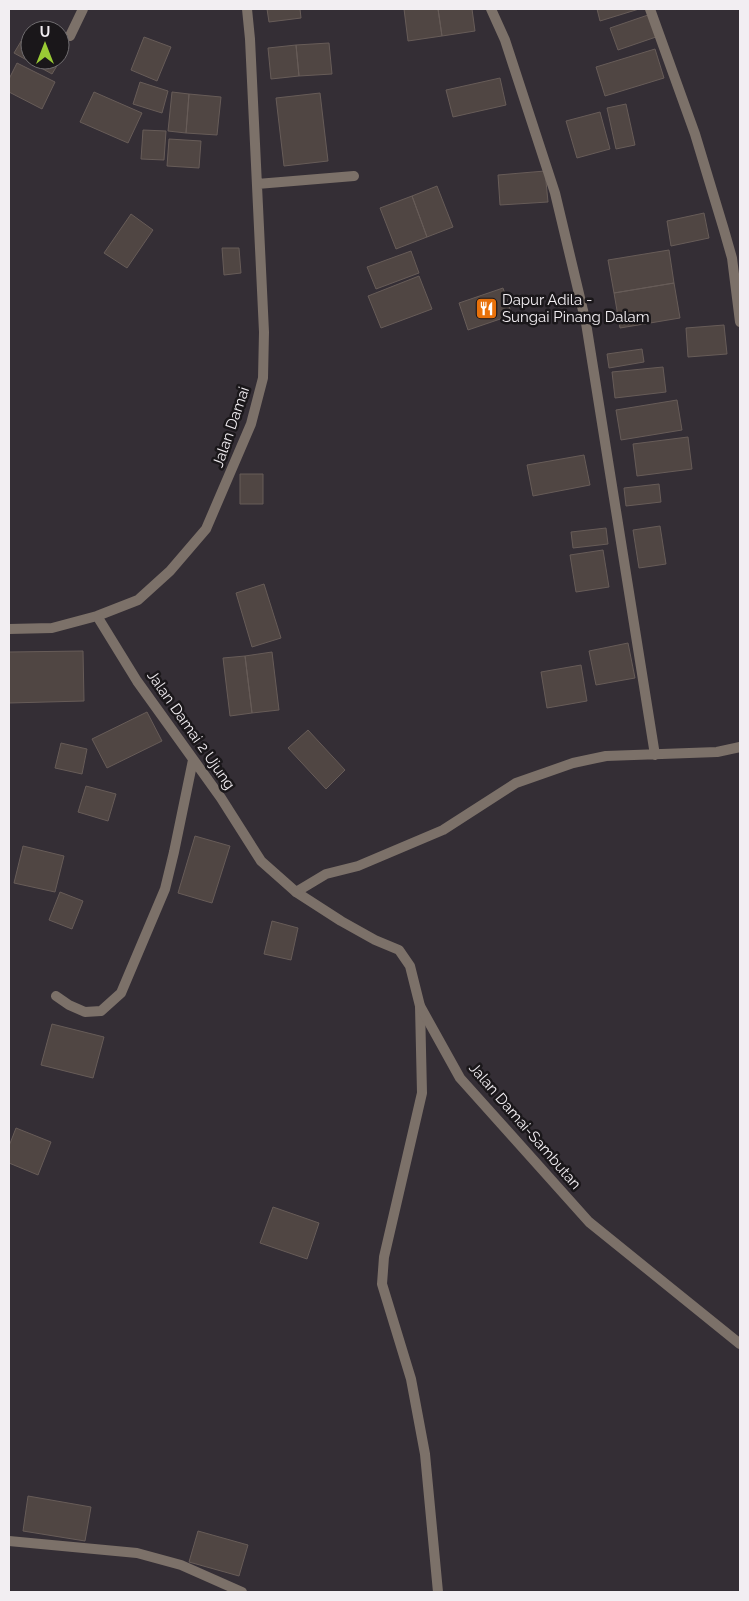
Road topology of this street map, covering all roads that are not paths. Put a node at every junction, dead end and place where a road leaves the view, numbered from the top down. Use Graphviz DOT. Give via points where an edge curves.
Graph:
graph roads {
  1 [pos="83,9"];
  2 [pos="247,9"];
  3 [pos="491,9"];
  4 [pos="650,9"];
  5 [pos="70,36"];
  6 [pos="354,176"];
  7 [pos="257,184"];
  8 [pos="740,322"];
  9 [pos="97,616"];
  10 [pos="9,629"];
  11 [pos="740,747"];
  12 [pos="655,755"];
  13 [pos="193,760"];
  14 [pos="296,892"];
  15 [pos="56,996"];
  16 [pos="420,1006"];
  17 [pos="740,1344"];
  18 [pos="9,1541"];
  19 [pos="242,1592"];
  20 [pos="438,1592"];
  1 -- 5 [label="street"];
  2 -- 7 [label="street, Jalan Damai"];
  3 -- 12 [label="street" via="505,40 555,193 586,323"];
  4 -- 8 [label="street" via="695,134 732,258"];
  6 -- 7 [label="street"];
  7 -- 9 [label="street, Jalan Damai" via="264,351 263,378 251,424 206,529 170,571 138,600"];
  9 -- 10 [label="street, Jalan Damai" via="52,628"];
  9 -- 13 [label="street, Jalan Damai 2 Ujung" via="137,681"];
  11 -- 12 [label="street" via="717,752"];
  12 -- 14 [label="street" via="606,756 573,763 516,783 443,830 358,866 326,874"];
  13 -- 14 [label="street, Jalan Damai 2 Ujung" via="262,861"];
  13 -- 15 [label="street" via="165,889 120,993 101,1011 85,1012"];
  14 -- 16 [label="street, Jalan Damai-Sambutan" via="341,921 399,950 410,966"];
  16 -- 17 [label="street, Jalan Damai-Sambutan" via="460,1078 589,1222"];
  16 -- 20 [label="street" via="422,1093 384,1257 382,1284 411,1379 425,1454"];
  18 -- 19 [label="street" via="137,1553 181,1565"];
}
